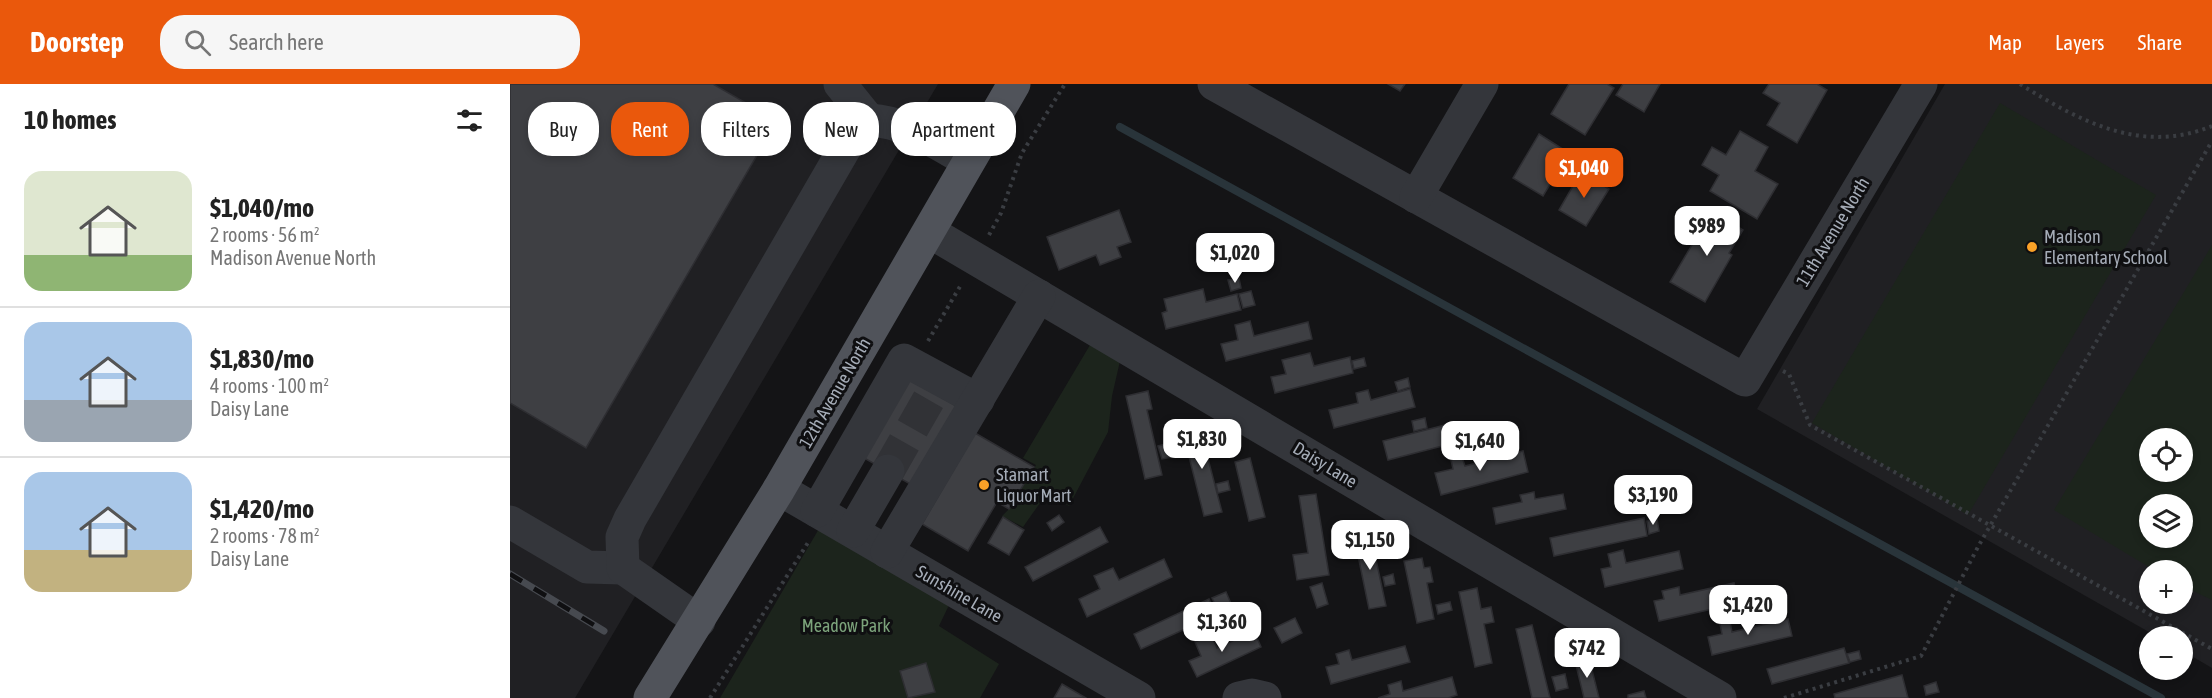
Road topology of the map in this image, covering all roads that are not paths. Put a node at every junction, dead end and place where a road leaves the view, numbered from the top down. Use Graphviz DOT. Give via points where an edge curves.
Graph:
graph roads {
  1 [pos="840,84"];
  2 [pos="1014,84"];
  3 [pos="1214,84"];
  4 [pos="1482,84"];
  5 [pos="1922,84"];
  6 [pos="854,102"];
  7 [pos="879,122"];
  8 [pos="840,156"];
  9 [pos="968,161"];
  10 [pos="1416,197"];
  11 [pos="930,232"];
  12 [pos="1039,296"];
  13 [pos="978,400"];
  14 [pos="888,471"];
  15 [pos="779,489"];
  16 [pos="817,511"];
  17 [pos="510,522"];
  18 [pos="853,531"];
  19 [pos="887,552"];
  20 [pos="623,568"];
  21 [pos="699,621"];
  22 [pos="650,698"];
  23 [pos="1139,698"];
  24 [pos="1239,698"];
  25 [pos="1265,698"];
  26 [pos="1720,698"];
  1 -- 6 [label="street"];
  2 -- 9 [label="main road, 12th Avenue North"];
  3 -- 10 [label="street"];
  4 -- 10 [label="street"];
  5 -- 10 [label="street, 11th Avenue North" via="1751,369"];
  7 -- 9 [label="street" via="908,127"];
  8 -- 20 [label="street" via="630,519 622,537"];
  9 -- 11 [label="main road, 12th Avenue North"];
  11 -- 12 [label="street, Daisy Lane"];
  11 -- 15 [label="main road, 12th Avenue North"];
  12 -- 13 [label="street"];
  12 -- 26 [label="street, Daisy Lane"];
  13 -- 16 [label="street" via="937,386 904,360"];
  13 -- 19 [label="street"];
  14 -- 18 [label="street"];
  15 -- 16 [label="street, Sunshine Lane"];
  15 -- 21 [label="main road, 12th Avenue North"];
  16 -- 18 [label="street, Sunshine Lane"];
  17 -- 20 [label="street" via="587,567"];
  18 -- 19 [label="street, Sunshine Lane"];
  19 -- 23 [label="street, Sunshine Lane"];
  20 -- 21 [label="street"];
  21 -- 22 [label="main road, 12th Avenue North"];
  24 -- 25 [label="street"];
}
